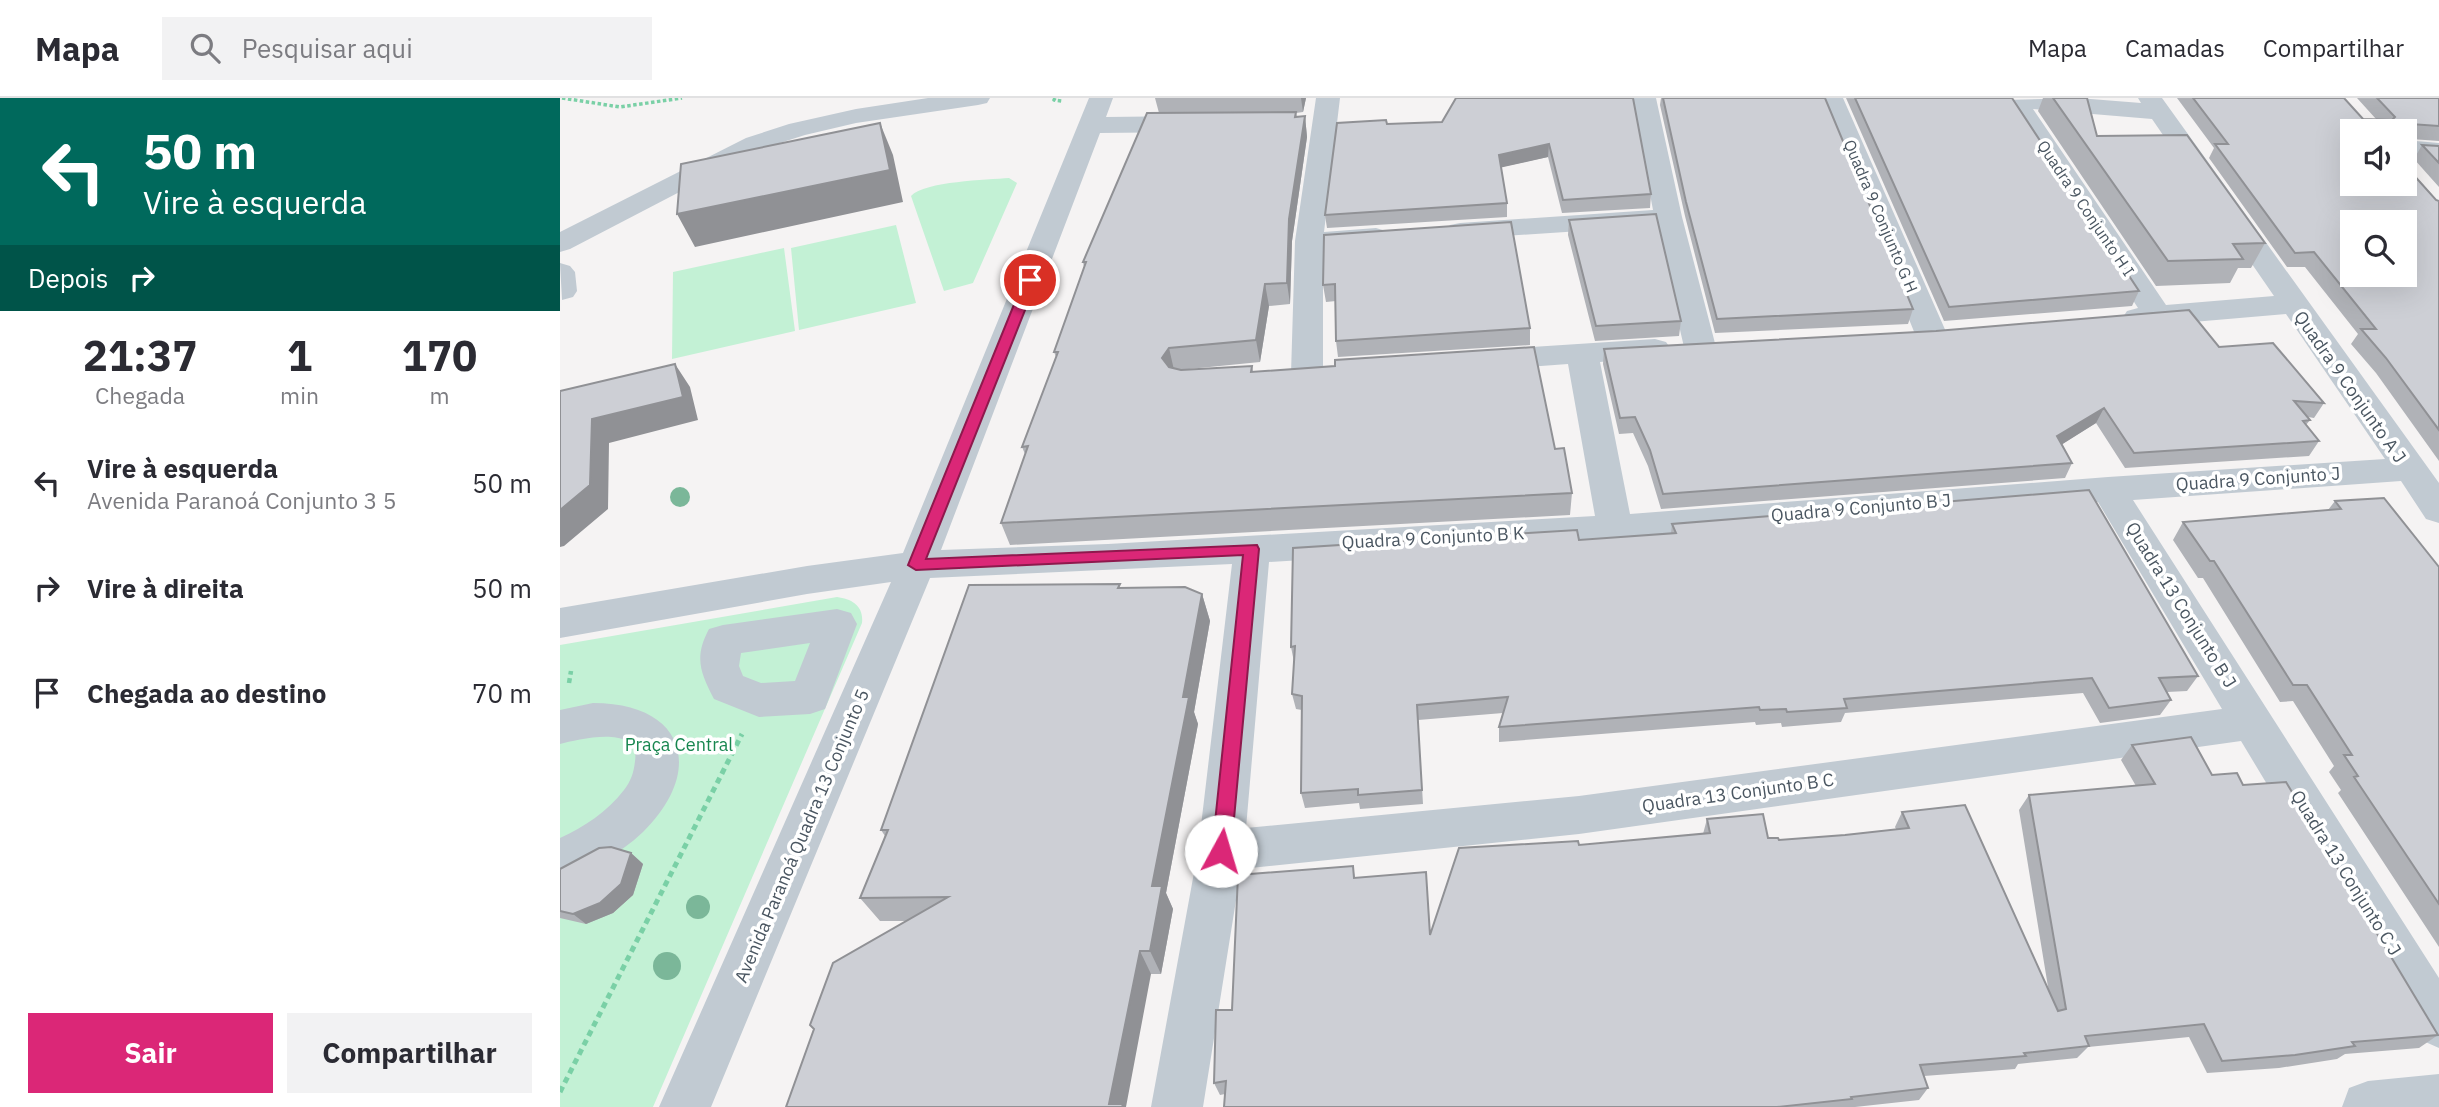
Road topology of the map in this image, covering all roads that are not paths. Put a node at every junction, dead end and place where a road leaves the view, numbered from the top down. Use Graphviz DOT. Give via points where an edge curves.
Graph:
graph roads {
  1 [pos="978,98"];
  2 [pos="1644,98"];
  3 [pos="1831,98"];
  4 [pos="2005,99"];
  5 [pos="2154,105"];
  6 [pos="854,107"];
  7 [pos="1326,110"];
  8 [pos="1097,111"];
  9 [pos="1298,122"];
  10 [pos="1216,123"];
  11 [pos="2417,149"];
  12 [pos="2439,151"];
  13 [pos="1668,217"];
  14 [pos="1309,241"];
  15 [pos="560,243"];
  16 [pos="2292,304"];
  17 [pos="2158,316"];
  18 [pos="2104,320"];
  19 [pos="1931,334"];
  20 [pos="1582,353"];
  21 [pos="1457,363"];
  22 [pos="1307,373"];
  23 [pos="2408,469"];
  24 [pos="2108,489"];
  25 [pos="2439,510"];
  26 [pos="1615,528"];
  27 [pos="1252,549"];
  28 [pos="916,565"];
  29 [pos="560,623"];
  30 [pos="2253,722"];
  31 [pos="560,727"];
  32 [pos="1221,851"];
  33 [pos="560,859"];
  34 [pos="2439,1023"];
  35 [pos="2439,1100"];
  36 [pos="685,1107"];
  37 [pos="1177,1107"];
  38 [pos="2368,1107"];
  1 -- 6 [label="street"];
  2 -- 13 [label="street"];
  3 -- 19 [label="street, Quadra 9 Conjunto G H"];
  4 -- 5 [label="street"];
  4 -- 17 [label="street, Quadra 9 Conjunto H I"];
  5 -- 16 [label="street, Quadra 9 Conjunto A J"];
  6 -- 15 [label="street" via="755,143"];
  7 -- 9 [label="street"];
  7 -- 14 [label="street"];
  8 -- 10 [label="street"];
  8 -- 28 [label="street, Avenida Paranoá Quadra 13 Conjunto 5"];
  11 -- 12 [label="street"];
  13 -- 14 [label="street"];
  13 -- 20 [label="street" via="1713,346"];
  14 -- 22 [label="street"];
  16 -- 17 [label="street"];
  16 -- 23 [label="street, Quadra 9 Conjunto A J"];
  17 -- 18 [label="street"];
  20 -- 21 [label="street"];
  20 -- 26 [label="street"];
  23 -- 24 [label="street, Quadra 9 Conjunto J"];
  23 -- 25 [label="street, Quadra 9 Conjunto A J"];
  24 -- 26 [label="street, Quadra 9 Conjunto B J"];
  24 -- 30 [label="street, Quadra 13 Conjunto B J"];
  26 -- 27 [label="street, Quadra 9 Conjunto B K"];
  27 -- 28 [label="street, Quadra 9 Conjunto B K"];
  27 -- 32 [label="street"];
  28 -- 29 [label="street, Quadra 9 Conjunto B K"];
  28 -- 36 [label="street, Avenida Paranoá Quadra 13 Conjunto 5"];
  30 -- 32 [label="street, Quadra 13 Conjunto B C" via="1579,815"];
  30 -- 34 [label="street, Quadra 13 Conjunto C J"];
  31 -- 33 [label="street" via="590,720 635,724 649,735 657,752 655,774 631,813 596,842"];
  32 -- 37 [label="street"];
  35 -- 38 [label="street"];
}
